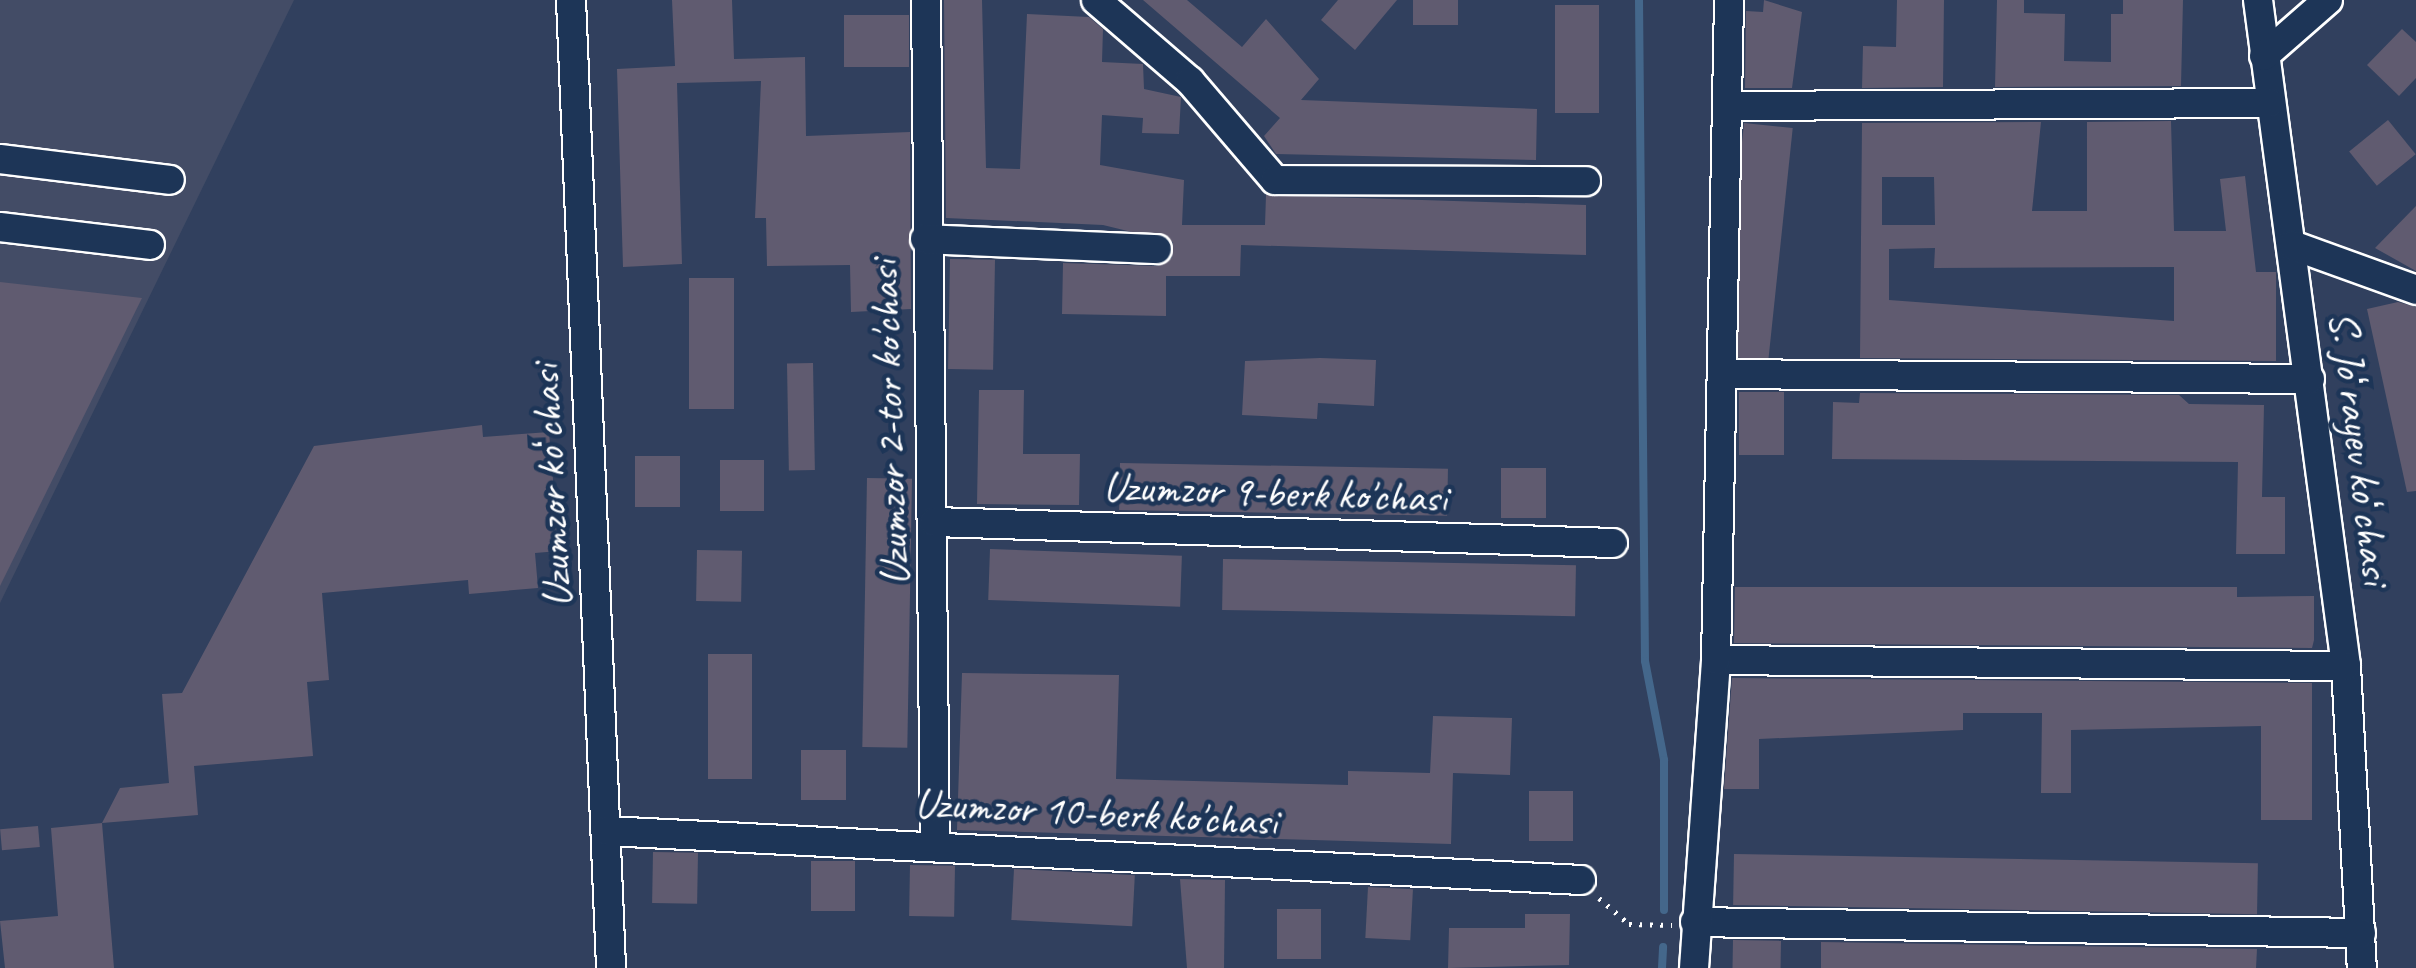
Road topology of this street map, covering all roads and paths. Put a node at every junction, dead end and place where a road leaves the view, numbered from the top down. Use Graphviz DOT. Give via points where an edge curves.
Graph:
graph roads {
  1 [pos="571,0"];
  2 [pos="926,0"];
  3 [pos="1096,0"];
  4 [pos="1730,0"];
  5 [pos="2258,0"];
  6 [pos="2328,0"];
  7 [pos="2264,56"];
  8 [pos="2270,103"];
  9 [pos="1727,106"];
  10 [pos="0,159"];
  11 [pos="170,180"];
  12 [pos="1586,181"];
  13 [pos="0,227"];
  14 [pos="925,239"];
  15 [pos="150,245"];
  16 [pos="2292,245"];
  17 [pos="1157,249"];
  18 [pos="2416,290"];
  19 [pos="1722,374"];
  20 [pos="2310,378"];
  21 [pos="934,522"];
  22 [pos="1614,543"];
  23 [pos="1716,660"];
  24 [pos="2346,666"];
  25 [pos="608,832"];
  26 [pos="935,844"];
  27 [pos="1581,880"];
  28 [pos="1695,922"];
  29 [pos="1663,926"];
  30 [pos="2362,933"];
  31 [pos="611,968"];
  32 [pos="1694,968"];
  33 [pos="2362,968"];
  1 -- 25 [label="street, Uzumzor koʻchasi"];
  2 -- 14 [label="street, Uzumzor 2-tor ko'chasi"];
  3 -- 12 [label="street" via="1190,81 1275,180"];
  4 -- 9 [label="street"];
  5 -- 7 [label="street, S. Joʻrayev koʻchasi"];
  6 -- 7 [label="street"];
  7 -- 8 [label="street, S. Joʻrayev koʻchasi"];
  8 -- 9 [label="street"];
  8 -- 16 [label="street, S. Joʻrayev koʻchasi"];
  9 -- 19 [label="street"];
  10 -- 11 [label="street"];
  13 -- 15 [label="street"];
  14 -- 17 [label="street"];
  14 -- 21 [label="street, Uzumzor 2-tor ko'chasi"];
  16 -- 18 [label="street"];
  16 -- 20 [label="street, S. Joʻrayev koʻchasi"];
  19 -- 20 [label="street"];
  19 -- 23 [label="street"];
  20 -- 24 [label="street, S. Joʻrayev koʻchasi"];
  21 -- 22 [label="street, Uzumzor 9-berk ko'chasi"];
  21 -- 26 [label="street, Uzumzor 2-tor ko'chasi"];
  23 -- 24 [label="street"];
  23 -- 28 [label="street"];
  24 -- 30 [label="street, S. Joʻrayev koʻchasi"];
  25 -- 26 [label="street, Uzumzor 10-berk ko'chasi"];
  25 -- 31 [label="street, Uzumzor koʻchasi"];
  26 -- 27 [label="street, Uzumzor 10-berk ko'chasi"];
  27 -- 29 [label="path" via="1628,924"];
  28 -- 30 [label="street"];
  28 -- 32 [label="street"];
  30 -- 33 [label="street, S. Joʻrayev koʻchasi"];
}
